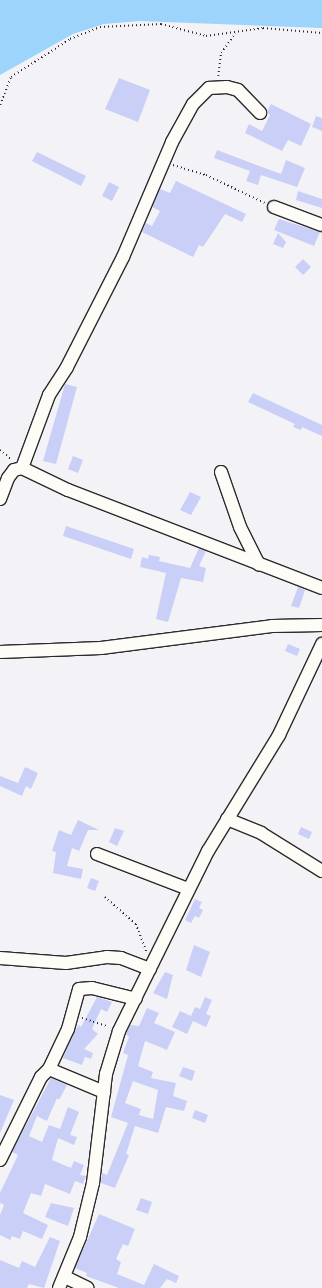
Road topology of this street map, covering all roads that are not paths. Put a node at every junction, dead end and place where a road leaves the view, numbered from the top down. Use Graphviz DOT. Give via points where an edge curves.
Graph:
graph roads {
  1 [pos="260,113"];
  2 [pos="274,207"];
  3 [pos="322,226"];
  4 [pos="22,468"];
  5 [pos="221,472"];
  6 [pos="0,499"];
  7 [pos="259,565"];
  8 [pos="322,588"];
  9 [pos="322,625"];
  10 [pos="322,644"];
  11 [pos="0,652"];
  12 [pos="227,818"];
  13 [pos="97,854"];
  14 [pos="322,872"];
  15 [pos="188,889"];
  16 [pos="0,958"];
  17 [pos="152,964"];
  18 [pos="136,999"];
  19 [pos="49,1069"];
  20 [pos="104,1092"];
  21 [pos="0,1160"];
  22 [pos="65,1277"];
  23 [pos="60,1288"];
  24 [pos="88,1288"];
  1 -- 4 [label="street" via="238,90 215,85 200,95 193,104 172,142 167,160 123,257 67,367 49,395"];
  2 -- 3 [label="street"];
  4 -- 6 [label="street" via="14,470 8,478"];
  4 -- 7 [label="street" via="37,478"];
  5 -- 7 [label="street" via="240,527"];
  7 -- 8 [label="street"];
  9 -- 11 [label="street" via="272,626 101,648"];
  10 -- 12 [label="street" via="279,735"];
  12 -- 14 [label="street" via="261,833"];
  12 -- 15 [label="street"];
  13 -- 15 [label="street"];
  15 -- 17 [label="street"];
  16 -- 17 [label="street" via="66,963 114,957"];
  17 -- 18 [label="street"];
  18 -- 19 [label="street" via="84,987 77,994"];
  18 -- 20 [label="street" via="120,1031 108,1065"];
  19 -- 20 [label="street"];
  19 -- 21 [label="street" via="38,1084"];
  20 -- 22 [label="street" via="93,1183 80,1237"];
  22 -- 23 [label="street"];
  22 -- 24 [label="street"];
}
